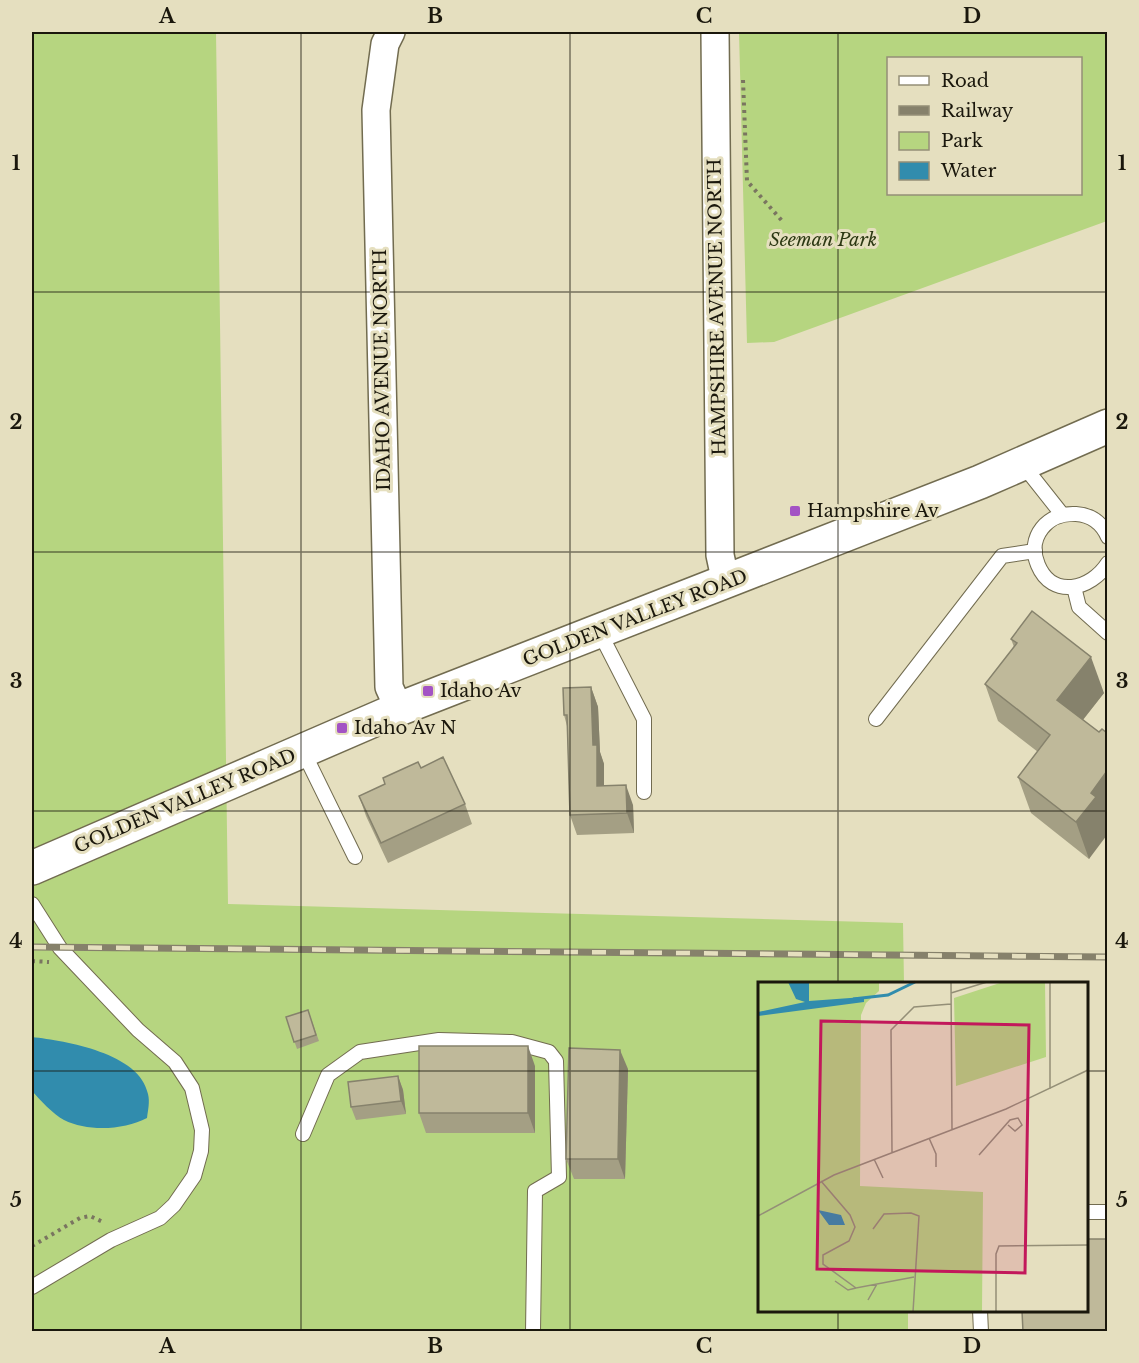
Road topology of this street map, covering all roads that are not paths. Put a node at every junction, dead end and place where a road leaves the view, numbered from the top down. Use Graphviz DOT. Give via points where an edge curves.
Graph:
graph roads {
  1 [pos="392,32"];
  2 [pos="715,32"];
  3 [pos="1107,426"];
  4 [pos="1023,465"];
  5 [pos="1060,513"];
  6 [pos="1107,537"];
  7 [pos="1035,551"];
  8 [pos="1107,564"];
  9 [pos="726,583"];
  10 [pos="1074,587"];
  11 [pos="600,633"];
  12 [pos="1107,633"];
  13 [pos="399,709"];
  14 [pos="876,719"];
  15 [pos="303,751"];
  16 [pos="644,792"];
  17 [pos="355,857"];
  18 [pos="32,868"];
  19 [pos="32,904"];
  20 [pos="303,1134"];
  21 [pos="1088,1212"];
  22 [pos="1107,1212"];
  23 [pos="32,1287"];
  24 [pos="980,1312"];
  25 [pos="533,1332"];
  26 [pos="981,1332"];
  1 -- 13 [label="street, IDAHO AVENUE NORTH" via="385,44 376,111 389,687"];
  2 -- 9 [label="street, HAMPSHIRE AVENUE NORTH" via="720,555"];
  3 -- 4 [label="street, GOLDEN VALLEY ROAD"];
  4 -- 5 [label="lane"];
  4 -- 9 [label="street, GOLDEN VALLEY ROAD"];
  5 -- 6 [label="lane" via="1086,515 1099,523"];
  5 -- 7 [label="lane" via="1045,524"];
  7 -- 10 [label="lane" via="1038,566 1047,578"];
  7 -- 14 [label="lane" via="1002,556"];
  8 -- 10 [label="lane" via="1088,584"];
  9 -- 11 [label="street, GOLDEN VALLEY ROAD"];
  10 -- 12 [label="lane" via="1079,608"];
  11 -- 13 [label="street, GOLDEN VALLEY ROAD"];
  11 -- 16 [label="lane" via="644,719"];
  13 -- 15 [label="street, GOLDEN VALLEY ROAD"];
  15 -- 17 [label="lane"];
  15 -- 18 [label="street, GOLDEN VALLEY ROAD"];
  19 -- 23 [label="lane" via="60,948 138,1030 175,1062 192,1088 202,1130 194,1176 160,1218 115,1238"];
  20 -- 25 [label="lane" via="328,1075 360,1052 439,1040 512,1042 549,1052 556,1061 559,1177 535,1191"];
  21 -- 22 [label="lane"];
  24 -- 26 [label="lane"];
}
